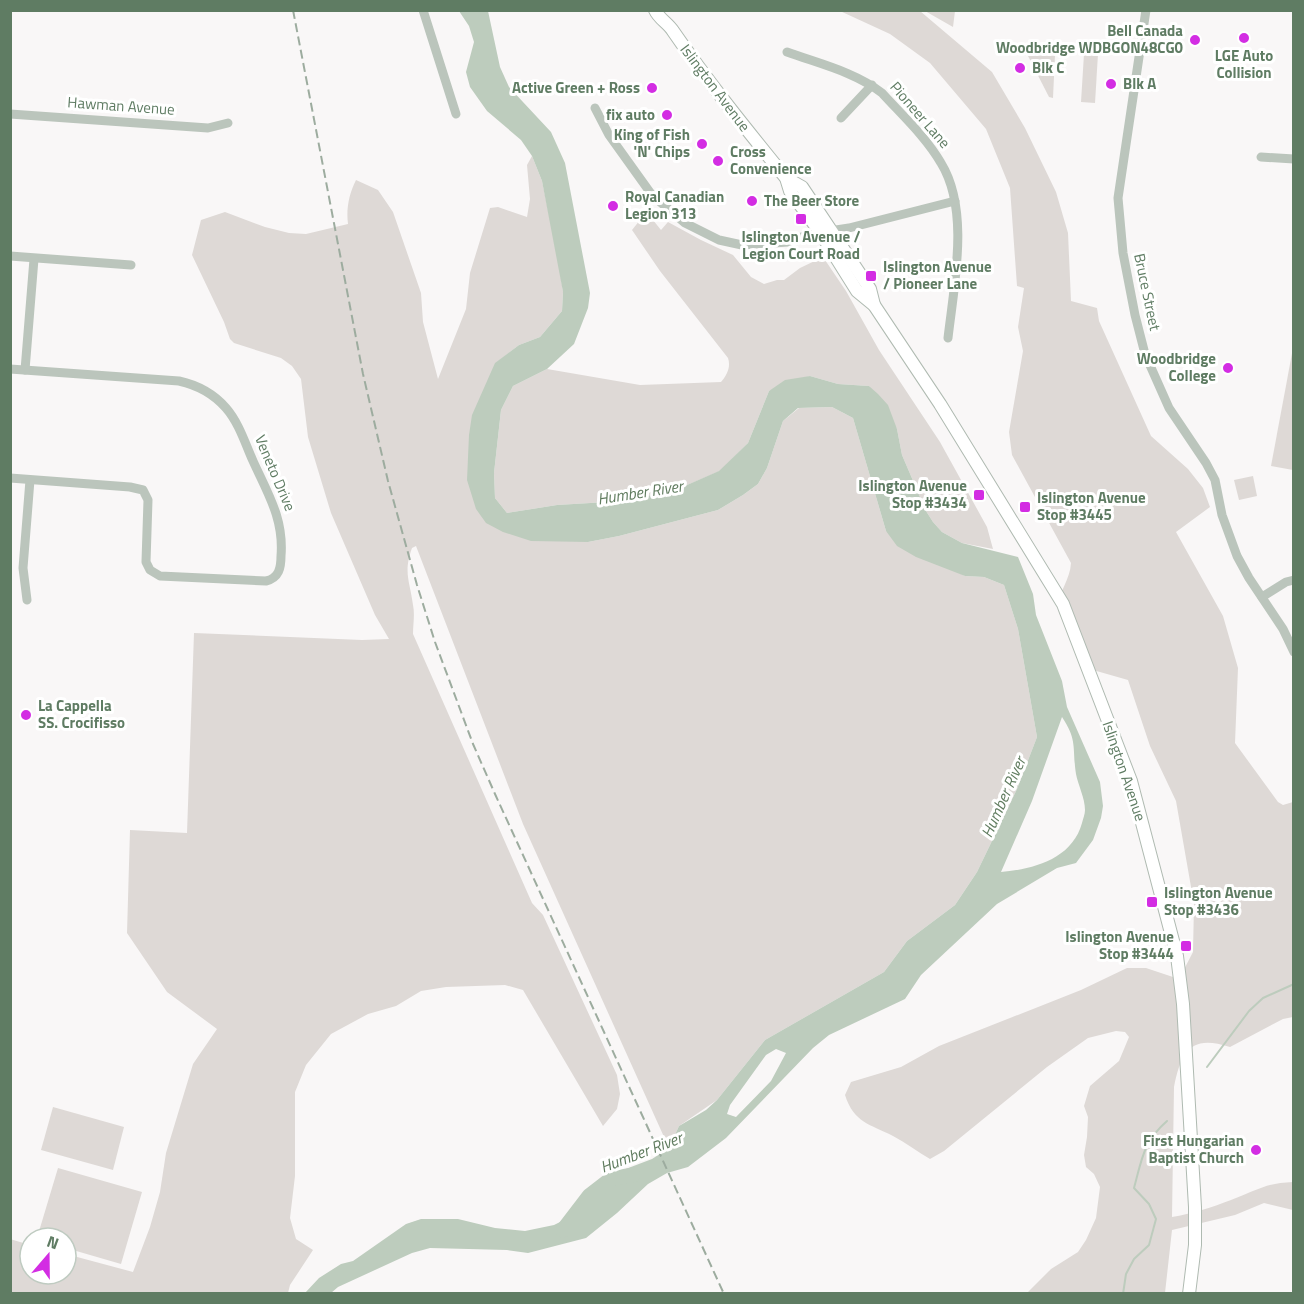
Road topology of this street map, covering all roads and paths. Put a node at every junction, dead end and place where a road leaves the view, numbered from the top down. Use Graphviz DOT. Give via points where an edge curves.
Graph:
graph roads {
  1 [pos="423,10"];
  2 [pos="655,10"];
  3 [pos="668,10"];
  4 [pos="1146,10"];
  5 [pos="669,24"];
  6 [pos="788,52"];
  7 [pos="872,85"];
  8 [pos="595,108"];
  9 [pos="10,114"];
  10 [pos="456,114"];
  11 [pos="842,117"];
  12 [pos="228,123"];
  13 [pos="1293,156"];
  14 [pos="1261,157"];
  15 [pos="955,201"];
  16 [pos="825,231"];
  17 [pos="10,256"];
  18 [pos="34,259"];
  19 [pos="131,265"];
  20 [pos="948,338"];
  21 [pos="10,369"];
  22 [pos="25,370"];
  23 [pos="10,478"];
  24 [pos="30,480"];
  25 [pos="1293,580"];
  26 [pos="1262,597"];
  27 [pos="27,600"];
  28 [pos="1293,652"];
  29 [pos="1189,1293"];
  1 -- 10 [label="street"];
  2 -- 5 [label="main road, Islington Avenue"];
  3 -- 5 [label="main road, Islington Avenue"];
  4 -- 26 [label="street, Bruce Street" via="1118,198 1131,297 1149,364 1169,408 1215,480 1230,541"];
  5 -- 16 [label="main road, Islington Avenue" via="701,72 786,178 790,191"];
  6 -- 7 [label="street, Pioneer Lane"];
  7 -- 11 [label="street, Pioneer Lane"];
  7 -- 15 [label="street, Pioneer Lane" via="934,152 949,177"];
  8 -- 16 [label="street" via="609,135 652,195 691,227 742,245 788,242"];
  9 -- 12 [label="street, Hawman Avenue" via="208,128"];
  13 -- 14 [label="street"];
  15 -- 16 [label="street"];
  15 -- 20 [label="street, Pioneer Lane" via="958,222"];
  16 -- 29 [label="main road, Islington Avenue" via="870,289 874,305 1063,604 1131,781 1169,921 1180,980 1195,1207"];
  17 -- 18 [label="street"];
  18 -- 19 [label="street"];
  18 -- 22 [label="street"];
  21 -- 22 [label="street, Veneto Drive"];
  22 -- 24 [label="street, Veneto Drive" via="178,381 217,399 237,424 279,518 279,573 266,581 155,574 146,562 148,500 143,490"];
  23 -- 24 [label="street, Veneto Drive"];
  24 -- 27 [label="street" via="23,568"];
  25 -- 26 [label="street"];
  26 -- 28 [label="street, Bruce Street"];
}
